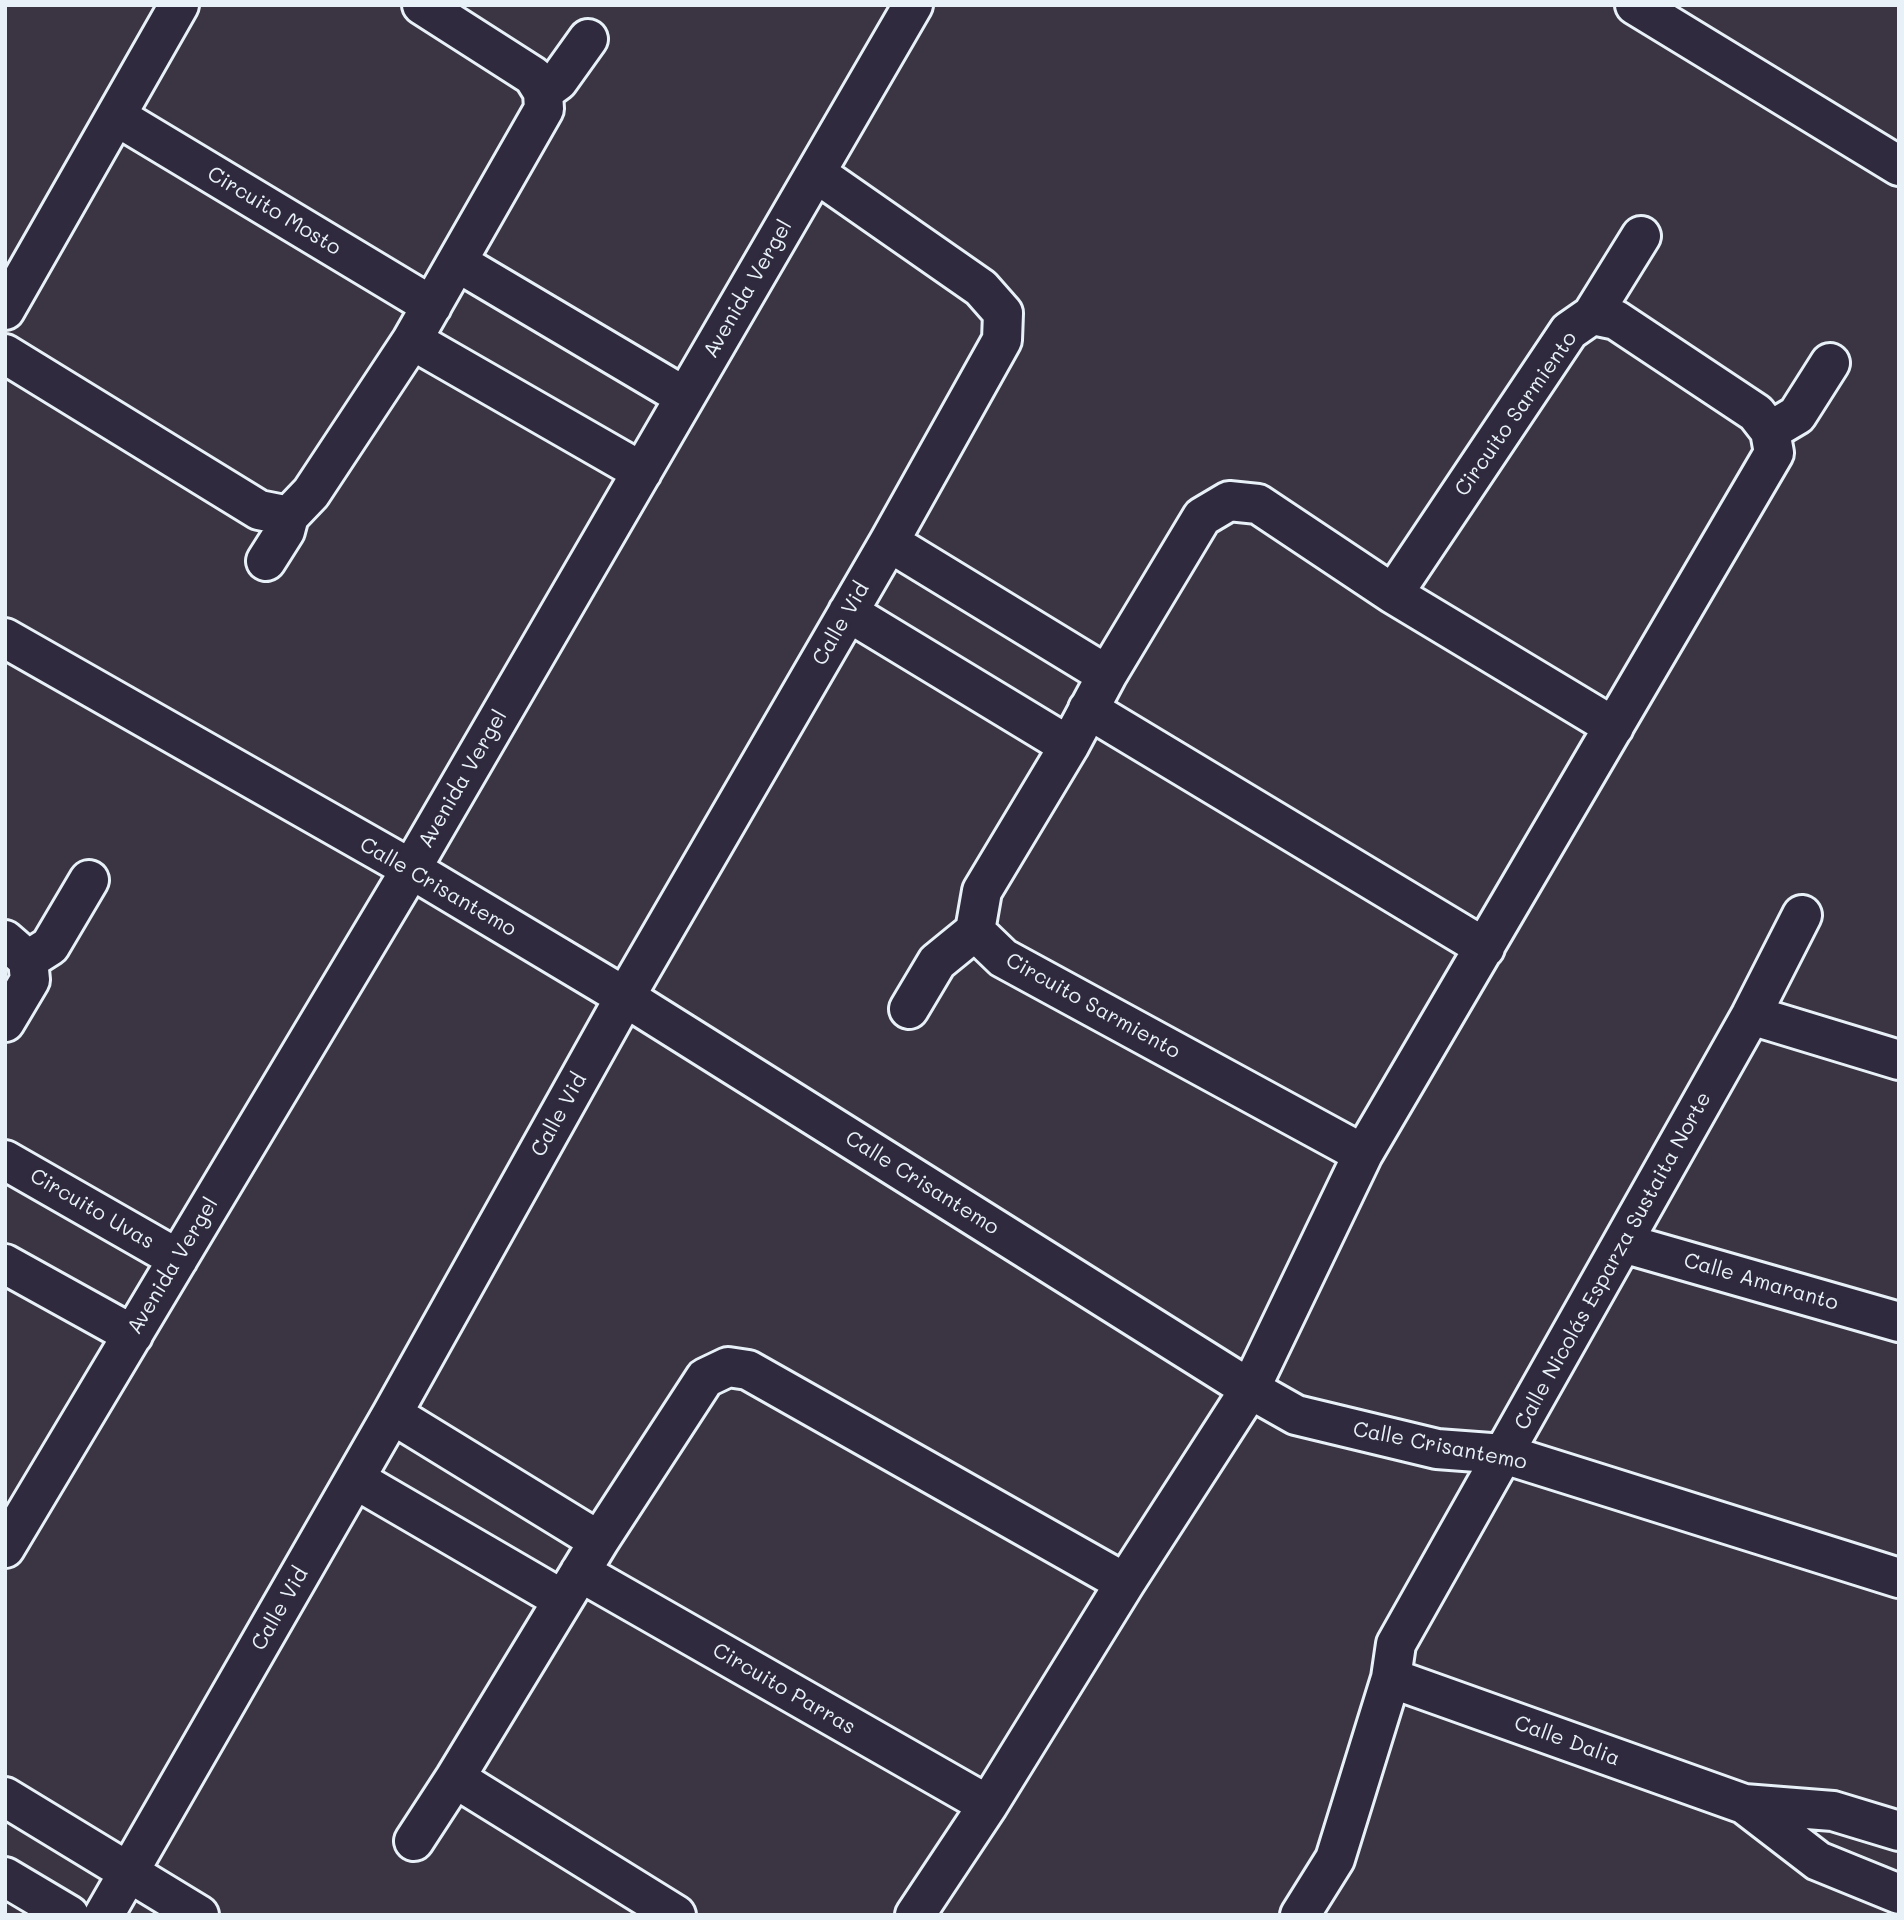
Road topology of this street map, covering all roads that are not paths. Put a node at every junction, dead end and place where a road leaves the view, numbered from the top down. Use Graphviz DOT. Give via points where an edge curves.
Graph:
graph roads {
  1 [pos="179,5"];
  2 [pos="422,5"];
  3 [pos="1636,5"];
  4 [pos="901,10"];
  5 [pos="587,39"];
  6 [pos="542,92"];
  7 [pos="116,116"];
  8 [pos="1899,166"];
  9 [pos="816,173"];
  10 [pos="1641,236"];
  11 [pos="457,262"];
  12 [pos="432,306"];
  13 [pos="5,310"];
  14 [pos="1591,315"];
  15 [pos="412,340"];
  16 [pos="5,354"];
  17 [pos="1830,363"];
  18 [pos="685,397"];
  19 [pos="1770,431"];
  20 [pos="642,472"];
  21 [pos="289,516"];
  22 [pos="889,542"];
  23 [pos="266,561"];
  24 [pos="1393,594"];
  25 [pos="848,612"];
  26 [pos="5,638"];
  27 [pos="1107,675"];
  28 [pos="1088,709"];
  29 [pos="1614,727"];
  30 [pos="1069,746"];
  31 [pos="411,869"];
  32 [pos="89,880"];
  33 [pos="1801,915"];
  34 [pos="975,931"];
  35 [pos="1485,948"];
  36 [pos="17,950"];
  37 [pos="625,997"];
  38 [pos="909,1009"];
  39 [pos="1751,1015"];
  40 [pos="5,1022"];
  41 [pos="1899,1060"];
  42 [pos="1363,1154"];
  43 [pos="5,1160"];
  44 [pos="1623,1243"];
  45 [pos="178,1259"];
  46 [pos="5,1264"];
  47 [pos="1899,1322"];
  48 [pos="133,1335"];
  49 [pos="1251,1389"];
  50 [pos="392,1414"];
  51 [pos="1504,1454"];
  52 [pos="355,1479"];
  53 [pos="5,1548"];
  54 [pos="581,1571"];
  55 [pos="1899,1578"];
  56 [pos="1125,1583"];
  57 [pos="1391,1678"];
  58 [pos="455,1778"];
  59 [pos="5,1797"];
  60 [pos="1744,1804"];
  61 [pos="988,1805"];
  62 [pos="1899,1831"];
  63 [pos="414,1841"];
  64 [pos="128,1872"];
  65 [pos="5,1877"];
  66 [pos="1899,1894"];
  67 [pos="69,1915"];
  68 [pos="104,1915"];
  69 [pos="199,1915"];
  70 [pos="676,1915"];
  71 [pos="915,1915"];
  72 [pos="1300,1915"];
  1 -- 7 [label="street"];
  2 -- 6 [label="street" via="533,76"];
  3 -- 8 [label="street"];
  4 -- 9 [label="street, Avenida Vergel"];
  5 -- 6 [label="street" via="558,81"];
  6 -- 11 [label="street" via="544,109"];
  7 -- 12 [label="street, Circuito Mosto"];
  7 -- 13 [label="street"];
  9 -- 18 [label="street, Avenida Vergel"];
  9 -- 22 [label="street, Calle Vid" via="981,288 1003,313 1002,340"];
  10 -- 14 [label="street"];
  11 -- 12 [label="street"];
  11 -- 18 [label="street"];
  12 -- 15 [label="street"];
  14 -- 19 [label="street, Circuito Sarmiento" via="1616,320 1756,413"];
  14 -- 24 [label="street, Circuito Sarmiento" via="1569,331"];
  15 -- 20 [label="street"];
  15 -- 21 [label="street" via="311,493"];
  16 -- 21 [label="street" via="259,510"];
  17 -- 19 [label="street" via="1797,415"];
  18 -- 20 [label="street, Avenida Vergel"];
  19 -- 29 [label="street" via="1774,453"];
  20 -- 31 [label="street, Avenida Vergel"];
  21 -- 23 [label="street"];
  22 -- 25 [label="street, Calle Vid"];
  22 -- 27 [label="street"];
  24 -- 27 [label="street" via="1258,505 1228,501 1202,517"];
  24 -- 29 [label="street"];
  25 -- 30 [label="street"];
  25 -- 37 [label="street, Calle Vid"];
  26 -- 31 [label="street, Calle Crisantemo"];
  27 -- 28 [label="street"];
  28 -- 30 [label="street"];
  28 -- 35 [label="street"];
  29 -- 35 [label="street"];
  30 -- 34 [label="street" via="982,891"];
  31 -- 37 [label="street, Calle Crisantemo"];
  31 -- 45 [label="street, Avenida Vergel"];
  32 -- 36 [label="street" via="50,946"];
  33 -- 39 [label="street, Calle Nicolás Esparza Sustaita Norte"];
  34 -- 38 [label="street" via="937,962"];
  34 -- 42 [label="street, Circuito Sarmiento" via="1003,958"];
  35 -- 42 [label="street"];
  36 -- 40 [label="street" via="30,980"];
  37 -- 49 [label="street, Calle Crisantemo"];
  37 -- 50 [label="street, Calle Vid"];
  39 -- 41 [label="street"];
  39 -- 44 [label="street, Calle Nicolás Esparza Sustaita Norte"];
  42 -- 49 [label="street"];
  43 -- 45 [label="street, Circuito Uvas"];
  44 -- 47 [label="street, Calle Amaranto"];
  44 -- 51 [label="street, Calle Nicolás Esparza Sustaita Norte"];
  45 -- 48 [label="street, Avenida Vergel"];
  46 -- 48 [label="street"];
  48 -- 53 [label="street, Avenida Vergel"];
  49 -- 51 [label="street, Calle Crisantemo" via="1296,1415 1437,1449"];
  49 -- 56 [label="street"];
  50 -- 52 [label="street, Calle Vid"];
  50 -- 54 [label="street, Circuito Parras"];
  51 -- 55 [label="street, Calle Crisantemo"];
  51 -- 57 [label="street, Calle Nicolás Esparza Sustaita Norte" via="1396,1644"];
  52 -- 54 [label="street, Circuito Parras"];
  52 -- 64 [label="street, Calle Vid"];
  54 -- 56 [label="street" via="705,1378 738,1368"];
  54 -- 58 [label="street"];
  54 -- 61 [label="street, Circuito Parras"];
  56 -- 61 [label="street"];
  57 -- 60 [label="street, Calle Dalia"];
  57 -- 72 [label="street, Calle Nicolás Esparza Sustaita Norte" via="1335,1859"];
  58 -- 63 [label="street"];
  58 -- 70 [label="street"];
  59 -- 64 [label="street"];
  60 -- 62 [label="street, Calle Dalia" via="1833,1811"];
  60 -- 66 [label="street, Calle Dalia" via="1818,1861"];
  61 -- 71 [label="street"];
  64 -- 68 [label="street, Calle Vid"];
  64 -- 69 [label="street"];
  65 -- 67 [label="street"];
}
